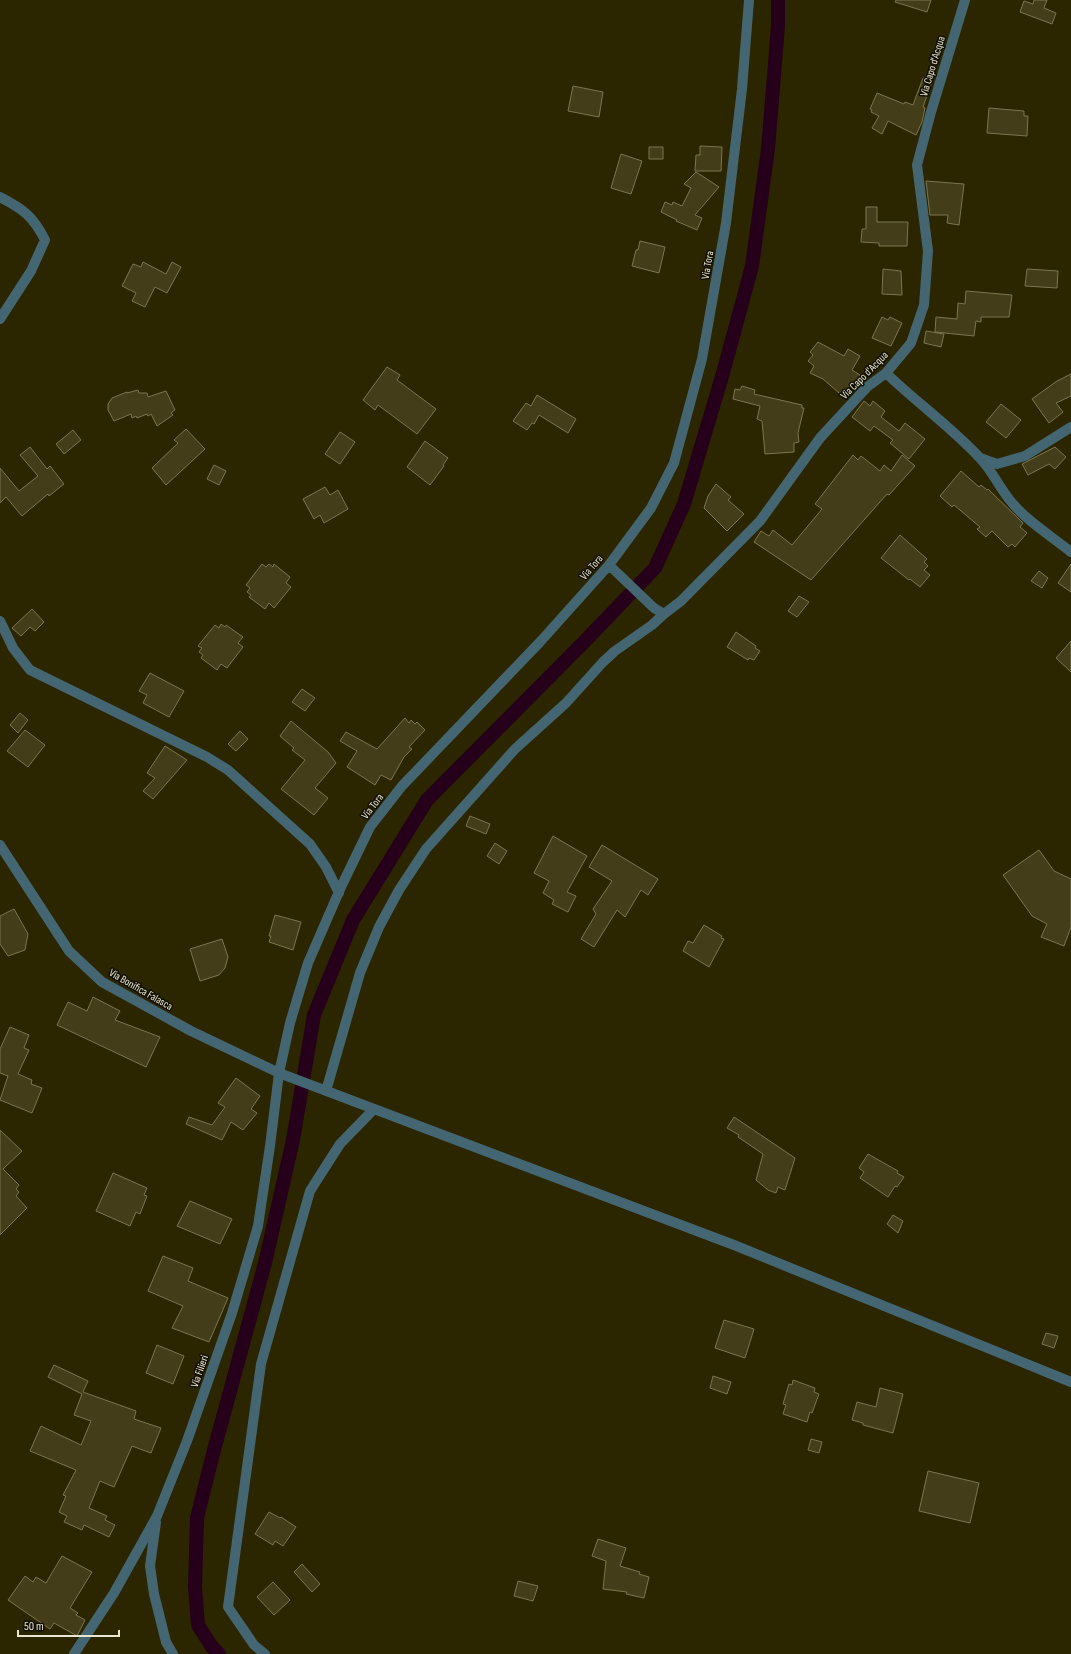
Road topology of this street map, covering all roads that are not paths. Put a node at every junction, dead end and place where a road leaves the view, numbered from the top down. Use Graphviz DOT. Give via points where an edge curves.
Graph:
graph roads {
  1 [pos="749,0"];
  2 [pos="965,0"];
  3 [pos="0,197"];
  4 [pos="0,319"];
  5 [pos="886,373"];
  6 [pos="1071,427"];
  7 [pos="980,458"];
  8 [pos="1071,552"];
  9 [pos="612,568"];
  10 [pos="664,614"];
  11 [pos="0,621"];
  12 [pos="0,846"];
  13 [pos="338,893"];
  14 [pos="279,1073"];
  15 [pos="323,1090"];
  16 [pos="374,1110"];
  17 [pos="1071,1382"];
  18 [pos="157,1516"];
  19 [pos="74,1654"];
  20 [pos="173,1654"];
  21 [pos="265,1654"];
  1 -- 9 [label="street, Via Tora" via="742,89 726,223 702,359 674,462 651,508"];
  2 -- 5 [label="street, Via Capo d'Acqua" via="917,165 928,252 924,306 911,343"];
  3 -- 4 [label="street" via="22,209 38,226 45,240 31,271"];
  5 -- 7 [label="street"];
  5 -- 10 [label="street, Via Capo d'Acqua" via="867,387 820,438 760,521 681,601"];
  6 -- 7 [label="street" via="1025,456 997,464"];
  7 -- 8 [label="street" via="1009,499 1033,523"];
  9 -- 10 [label="street" via="654,608"];
  9 -- 13 [label="street, Via Tora" via="402,786 370,827"];
  10 -- 15 [label="street, Via Capo d'Acqua" via="615,651 566,703 515,749 422,855 382,921 360,972"];
  11 -- 13 [label="street" via="13,648 30,670 207,757 228,770 310,844 326,867"];
  12 -- 14 [label="street, Via Bonifica Falasca" via="69,951 102,982 190,1031"];
  13 -- 14 [label="street, Via Tora" via="308,963 290,1023"];
  14 -- 15 [label="street, Via Bonifica Falasca"];
  14 -- 18 [label="street, Via Filieri" via="258,1226 187,1441"];
  15 -- 16 [label="street, Via Bonifica Falasca"];
  16 -- 17 [label="street, Via Bonifica Falasca" via="734,1245"];
  16 -- 21 [label="street" via="340,1144 310,1191 260,1364 228,1607 254,1645"];
  18 -- 19 [label="street, Via Filieri" via="114,1593"];
  18 -- 20 [label="street" via="150,1566 166,1642"];
}
